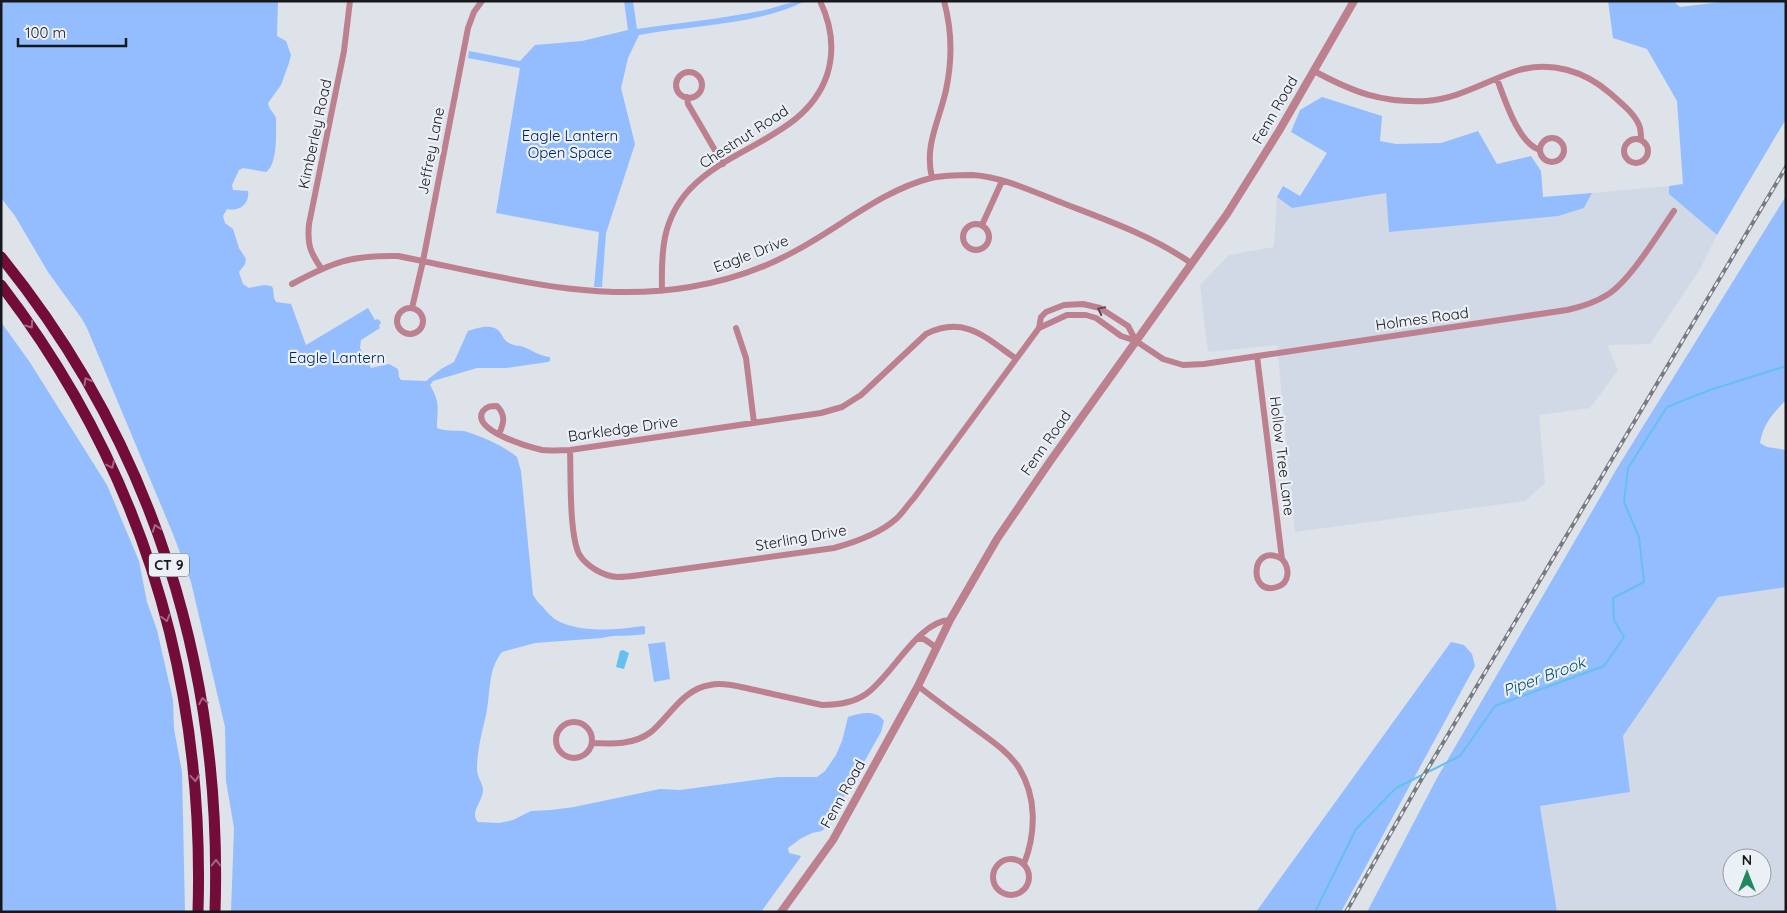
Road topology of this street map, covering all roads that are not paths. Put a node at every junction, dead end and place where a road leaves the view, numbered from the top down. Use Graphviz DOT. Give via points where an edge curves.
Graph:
graph roads {
  1 [pos="350,1"];
  2 [pos="482,1"];
  3 [pos="820,1"];
  4 [pos="944,1"];
  5 [pos="1354,1"];
  6 [pos="1314,71"];
  7 [pos="1497,79"];
  8 [pos="687,97"];
  9 [pos="1641,140"];
  10 [pos="1540,150"];
  11 [pos="723,164"];
  12 [pos="932,178"];
  13 [pos="1002,181"];
  14 [pos="1674,210"];
  15 [pos="982,225"];
  16 [pos="1,257"];
  17 [pos="422,261"];
  18 [pos="1191,263"];
  19 [pos="321,268"];
  20 [pos="292,284"];
  21 [pos="1,285"];
  22 [pos="1,291"];
  23 [pos="662,291"];
  24 [pos="12,299"];
  25 [pos="412,308"];
  26 [pos="736,328"];
  27 [pos="1038,328"];
  28 [pos="1136,341"];
  29 [pos="1257,356"];
  30 [pos="1015,358"];
  31 [pos="754,422"];
  32 [pos="499,434"];
  33 [pos="570,450"];
  34 [pos="1282,559"];
  35 [pos="950,620"];
  36 [pos="917,639"];
  37 [pos="936,648"];
  38 [pos="918,686"];
  39 [pos="592,743"];
  40 [pos="1024,864"];
  41 [pos="198,912"];
  42 [pos="215,912"];
  43 [pos="781,912"];
  1 -- 19 [label="street, Kimberley Road" via="344,52 307,240"];
  2 -- 17 [label="street, Jeffrey Lane" via="468,28"];
  3 -- 11 [label="street, Chestnut Road" via="828,18 831,41 831,62 825,82 805,111 788,125"];
  4 -- 12 [label="street" via="950,65 929,154"];
  5 -- 6 [label="street, Fenn Road"];
  6 -- 7 [label="street" via="1346,88 1400,101 1449,97"];
  6 -- 18 [label="street, Fenn Road" via="1253,174"];
  7 -- 9 [label="street" via="1539,67 1579,73 1600,84 1632,114 1640,126"];
  7 -- 10 [label="street" via="1510,114 1523,136 1533,148"];
  8 -- 8 [label="street" via="678,91 676,83 683,73 692,72 699,76 702,84 696,95"];
  8 -- 11 [label="street"];
  11 -- 23 [label="street, Chestnut Road" via="690,189 667,227 662,247"];
  12 -- 13 [label="street, Eagle Drive" via="975,176"];
  12 -- 23 [label="street, Eagle Drive" via="889,195 773,262 721,280"];
  13 -- 15 [label="street"];
  13 -- 18 [label="street, Eagle Drive" via="1162,244"];
  14 -- 29 [label="street, Holmes Road" via="1625,280 1608,295 1587,305"];
  15 -- 15 [label="street" via="988,231 987,243 981,249 973,250 963,238 964,230 974,224"];
  42 -- 16 [label="highway, CT 9, one-way" via="216,818 207,728 189,636 169,564 139,486 99,402 49,321"];
  17 -- 19 [label="street, Eagle Drive" via="398,256 373,256"];
  17 -- 23 [label="street, Eagle Drive" via="592,292"];
  17 -- 25 [label="street, Jeffrey Lane"];
  18 -- 28 [label="street, Fenn Road"];
  19 -- 20 [label="street, Eagle Drive"];
  21 -- 24 [label="highway, CT 9"];
  22 -- 24 [label="highway"];
  24 -- 41 [label="highway, CT 9, one-way" via="56,364 96,434 133,517 157,585 180,676 191,740 198,829"];
  25 -- 25 [label="street" via="400,312 396,320 401,331 409,334 420,329 423,320 420,312"];
  26 -- 31 [label="street" via="746,358"];
  27 -- 28 [label="street, Sterling Drive" via="1066,315 1086,315"];
  28 -- 27 [label="street, Sterling Drive, one-way" via="1128,326 1100,308 1083,304 1064,305 1046,312 1040,317"];
  27 -- 30 [label="street, Sterling Drive"];
  28 -- 29 [label="street, Holmes Road" via="1163,359 1184,365"];
  28 -- 35 [label="street, Fenn Road" via="1008,521"];
  29 -- 34 [label="street, Hollow Tree Lane"];
  30 -- 31 [label="street, Barkledge Drive" via="979,332 965,327 939,328 926,334 861,395 842,406 821,413"];
  30 -- 33 [label="street, Sterling Drive" via="896,519 859,541 834,548 640,575 616,577 597,571 580,554 574,536"];
  31 -- 33 [label="street, Barkledge Drive"];
  32 -- 32 [label="street, Barkledge Drive" via="504,417 497,406 490,406 481,415 482,423"];
  32 -- 33 [label="street, Barkledge Drive" via="544,450"];
  34 -- 34 [label="street, Hollow Tree Lane" via="1288,569 1286,580 1278,587 1264,586 1256,574 1260,561 1268,556"];
  35 -- 36 [label="street" via="935,623"];
  35 -- 37 [label="street, Fenn Road"];
  36 -- 37 [label="street"];
  36 -- 39 [label="street" via="867,693 853,701 822,705 728,685 709,685 693,691 650,732 635,740 614,744"];
  37 -- 38 [label="street, Fenn Road"];
  38 -- 40 [label="street" via="1002,748 1019,768 1030,795 1033,825 1031,847"];
  38 -- 43 [label="street, Fenn Road" via="834,840"];
  39 -- 39 [label="street" via="590,731 575,722 561,728 557,738 559,749 569,757 586,753"];
  40 -- 40 [label="street" via="1020,860 1008,859 998,864 993,880 999,890 1010,895 1022,892 1029,875"];
}
